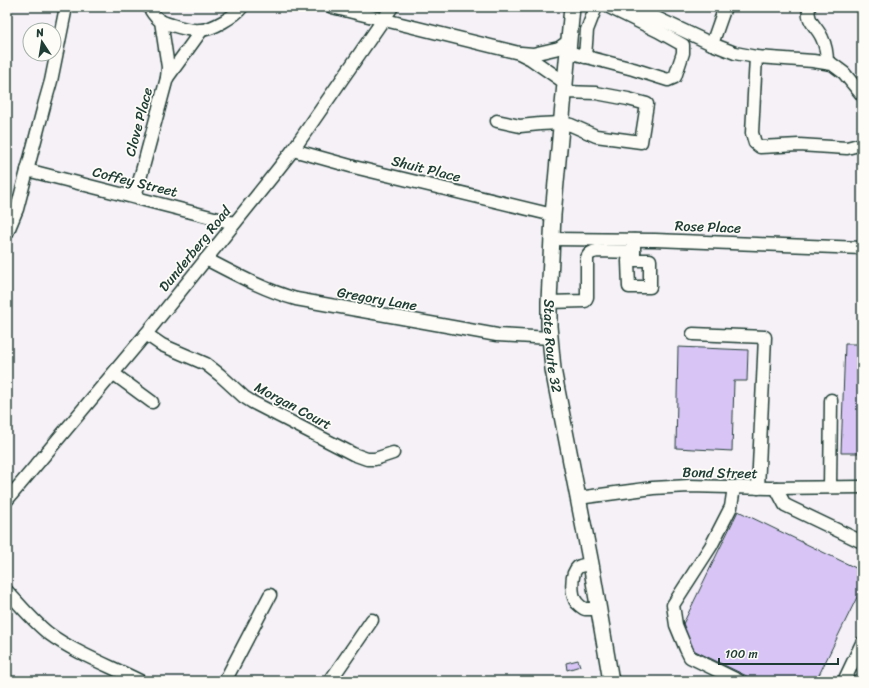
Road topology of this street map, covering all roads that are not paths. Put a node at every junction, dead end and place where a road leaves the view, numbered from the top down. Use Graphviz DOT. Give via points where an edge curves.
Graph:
graph roads {
  1 [pos="66,7"];
  2 [pos="149,7"];
  3 [pos="242,7"];
  4 [pos="332,7"];
  5 [pos="392,7"];
  6 [pos="572,7"];
  7 [pos="596,7"];
  8 [pos="609,7"];
  9 [pos="633,7"];
  10 [pos="725,7"];
  11 [pos="809,7"];
  12 [pos="384,20"];
  13 [pos="161,21"];
  14 [pos="201,31"];
  15 [pos="712,44"];
  16 [pos="568,46"];
  17 [pos="518,53"];
  18 [pos="585,57"];
  19 [pos="756,57"];
  20 [pos="828,63"];
  21 [pos="167,78"];
  22 [pos="564,87"];
  23 [pos="862,95"];
  24 [pos="496,121"];
  25 [pos="562,124"];
  26 [pos="862,144"];
  27 [pos="293,150"];
  28 [pos="27,170"];
  29 [pos="135,197"];
  30 [pos="553,215"];
  31 [pos="234,223"];
  32 [pos="7,233"];
  33 [pos="552,239"];
  34 [pos="862,248"];
  35 [pos="634,251"];
  36 [pos="206,259"];
  37 [pos="549,302"];
  38 [pos="146,334"];
  39 [pos="693,334"];
  40 [pos="550,338"];
  41 [pos="114,374"];
  42 [pos="831,400"];
  43 [pos="152,402"];
  44 [pos="393,453"];
  45 [pos="734,487"];
  46 [pos="862,487"];
  47 [pos="758,488"];
  48 [pos="776,488"];
  49 [pos="830,488"];
  50 [pos="578,498"];
  51 [pos="7,500"];
  52 [pos="862,542"];
  53 [pos="590,564"];
  54 [pos="7,591"];
  55 [pos="270,595"];
  56 [pos="592,609"];
  57 [pos="372,620"];
  58 [pos="862,643"];
  59 [pos="140,681"];
  60 [pos="225,681"];
  61 [pos="330,681"];
  62 [pos="611,681"];
  63 [pos="739,681"];
  64 [pos="844,681"];
  1 -- 28 [label="street" via="51,81"];
  2 -- 13 [label="street"];
  3 -- 14 [label="street" via="230,18"];
  4 -- 12 [label="street"];
  5 -- 12 [label="street, Dunderberg Road"];
  6 -- 16 [label="main road, State Route 32"];
  7 -- 18 [label="street" via="587,30"];
  8 -- 18 [label="street" via="682,45 683,53 675,76 668,80 633,68"];
  9 -- 15 [label="street"];
  10 -- 15 [label="street"];
  11 -- 20 [label="street" via="810,20 822,38"];
  12 -- 17 [label="street"];
  12 -- 27 [label="street, Dunderberg Road"];
  13 -- 14 [label="street" via="176,27"];
  13 -- 21 [label="street, Clove Place" via="168,67"];
  14 -- 21 [label="street, Clove Place"];
  15 -- 19 [label="street" via="735,54"];
  16 -- 17 [label="street" via="533,54"];
  16 -- 18 [label="street"];
  16 -- 22 [label="main road, State Route 32"];
  17 -- 22 [label="street" via="531,59"];
  19 -- 20 [label="street"];
  19 -- 26 [label="street" via="752,133 755,143 760,147 799,145 847,148"];
  20 -- 23 [label="street" via="839,68"];
  21 -- 29 [label="street, Clove Place"];
  22 -- 25 [label="main road, State Route 32"];
  22 -- 25 [label="street" via="647,104 641,142 596,136 571,124"];
  24 -- 25 [label="street" via="520,126"];
  25 -- 30 [label="main road, State Route 32"];
  27 -- 30 [label="street, Shuit Place"];
  27 -- 31 [label="street, Dunderberg Road"];
  28 -- 29 [label="street, Coffey Street"];
  28 -- 32 [label="street" via="17,209"];
  29 -- 31 [label="street, Coffey Street"];
  30 -- 33 [label="main road, State Route 32"];
  31 -- 36 [label="street, Dunderberg Road"];
  33 -- 35 [label="street, Rose Place"];
  33 -- 37 [label="main road, State Route 32"];
  34 -- 35 [label="street, Rose Place" via="671,241"];
  35 -- 37 [label="street" via="598,251 588,254 587,299 582,302"];
  36 -- 38 [label="street, Dunderberg Road"];
  36 -- 40 [label="street, Gregory Lane" via="277,294 296,300 497,335"];
  37 -- 40 [label="main road, State Route 32"];
  38 -- 41 [label="street, Dunderberg Road"];
  38 -- 44 [label="street, Morgan Court" via="162,345 206,364 252,402 353,454 375,459"];
  39 -- 47 [label="street" via="765,337"];
  40 -- 50 [label="main road, State Route 32" via="555,380"];
  41 -- 43 [label="street"];
  41 -- 51 [label="street, Dunderberg Road"];
  42 -- 49 [label="street"];
  45 -- 47 [label="street, Bond Street"];
  45 -- 50 [label="street, Bond Street" via="653,488"];
  45 -- 63 [label="street" via="731,507 711,546 673,605 676,625 690,657"];
  46 -- 49 [label="street, Bond Street"];
  47 -- 48 [label="street, Bond Street"];
  48 -- 49 [label="street, Bond Street"];
  48 -- 52 [label="street" via="785,505"];
  50 -- 53 [label="main road, State Route 32"];
  53 -- 56 [label="main road, State Route 32"];
  53 -- 56 [label="street" via="579,567 573,574 572,584 577,603"];
  54 -- 59 [label="street" via="47,632 64,644"];
  55 -- 60 [label="street"];
  56 -- 62 [label="main road, State Route 32"];
  57 -- 61 [label="street"];
  58 -- 64 [label="street"];
}
